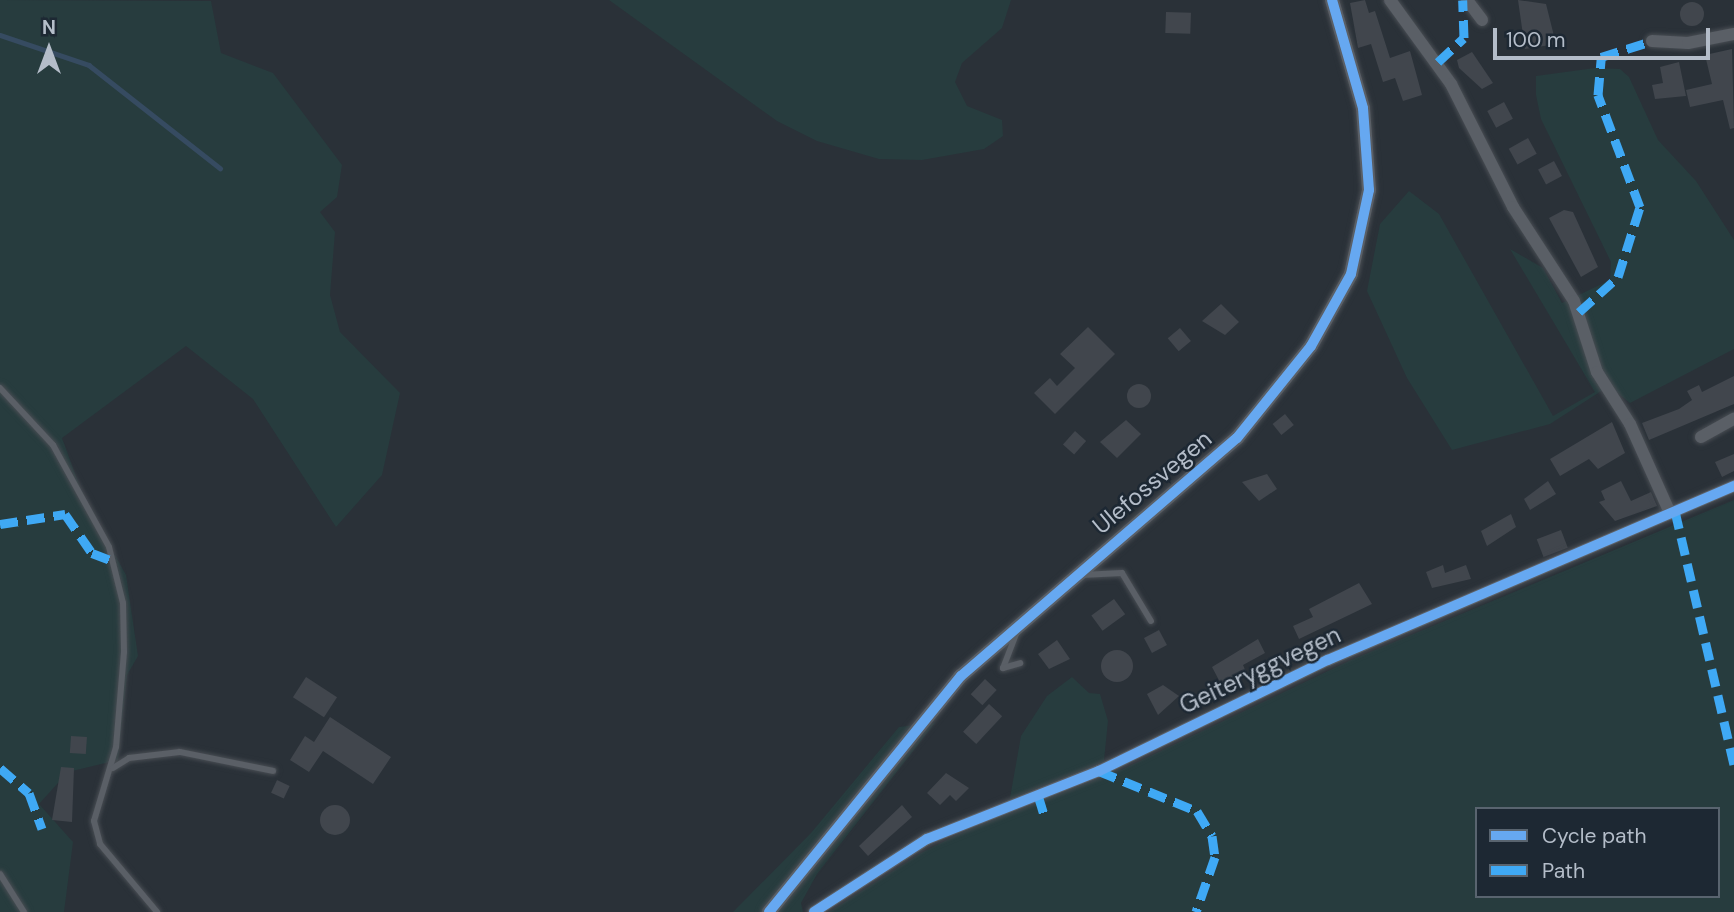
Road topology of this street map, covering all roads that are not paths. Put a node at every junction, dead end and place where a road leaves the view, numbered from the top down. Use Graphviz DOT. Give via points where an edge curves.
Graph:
graph roads {
  1 [pos="1332,0"];
  2 [pos="1390,0"];
  3 [pos="1467,0"];
  4 [pos="1482,20"];
  5 [pos="1734,34"];
  6 [pos="1652,41"];
  7 [pos="0,388"];
  8 [pos="1734,419"];
  9 [pos="1701,437"];
  10 [pos="1734,486"];
  11 [pos="1670,513"];
  12 [pos="1076,574"];
  13 [pos="1151,621"];
  14 [pos="1016,624"];
  15 [pos="1020,663"];
  16 [pos="112,769"];
  17 [pos="272,771"];
  18 [pos="0,874"];
  19 [pos="24,912"];
  20 [pos="157,912"];
  21 [pos="769,912"];
  22 [pos="814,912"];
  1 -- 12 [label="street, Ulefossvegen" via="1363,108 1369,163 1367,214 1350,274 1295,372 1255,418"];
  2 -- 11 [label="street" via="1451,84 1509,200 1574,301 1597,372 1630,424"];
  3 -- 4 [label="street"];
  5 -- 6 [label="street" via="1688,43"];
  7 -- 16 [label="lane" via="53,445 109,547 124,623"];
  8 -- 9 [label="street"];
  10 -- 11 [label="street, Geiteryggvegen"];
  11 -- 22 [label="street, Geiteryggvegen" via="1328,660 1098,771 927,839"];
  12 -- 13 [label="lane" via="1122,573"];
  12 -- 14 [label="street, Ulefossvegen"];
  14 -- 15 [label="lane" via="1003,668"];
  14 -- 21 [label="street, Ulefossvegen" via="961,676"];
  16 -- 17 [label="lane" via="129,758 180,752"];
  16 -- 20 [label="lane" via="95,807 97,833"];
  18 -- 19 [label="lane"];
}
